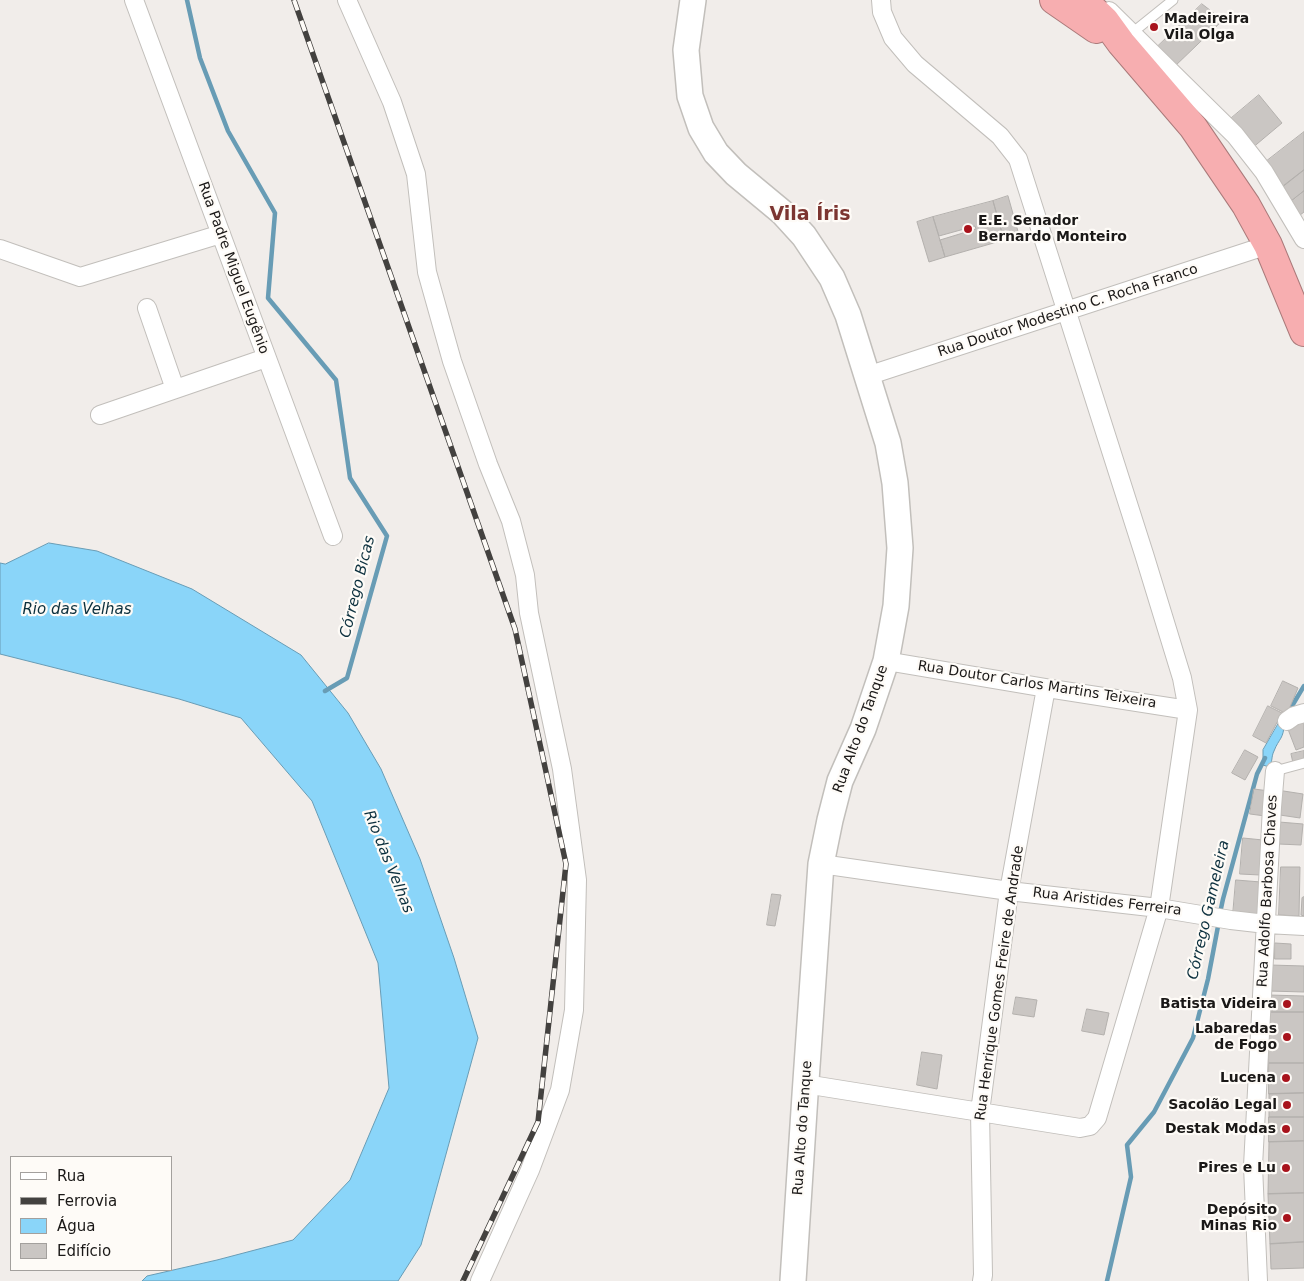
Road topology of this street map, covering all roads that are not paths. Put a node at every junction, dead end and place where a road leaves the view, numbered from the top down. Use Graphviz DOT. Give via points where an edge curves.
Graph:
graph roads {
  1 [pos="134,0"];
  2 [pos="347,0"];
  3 [pos="693,0"];
  4 [pos="881,0"];
  5 [pos="1054,0"];
  6 [pos="1082,0"];
  7 [pos="1173,0"];
  8 [pos="1114,22"];
  9 [pos="221,234"];
  10 [pos="1304,239"];
  11 [pos="1268,245"];
  12 [pos="0,249"];
  13 [pos="147,308"];
  14 [pos="1066,311"];
  15 [pos="1304,332"];
  16 [pos="266,358"];
  17 [pos="868,376"];
  18 [pos="175,389"];
  19 [pos="100,415"];
  20 [pos="333,536"];
  21 [pos="886,661"];
  22 [pos="1046,688"];
  23 [pos="1188,710"];
  24 [pos="1304,713"];
  25 [pos="1287,721"];
  26 [pos="1304,763"];
  27 [pos="1275,771"];
  28 [pos="821,864"];
  29 [pos="1009,891"];
  30 [pos="1159,908"];
  31 [pos="1266,924"];
  32 [pos="1304,926"];
  33 [pos="805,1084"];
  34 [pos="980,1112"];
  35 [pos="480,1281"];
  36 [pos="793,1281"];
  37 [pos="982,1281"];
  38 [pos="1258,1281"];
  1 -- 9 [label="street, Rua Padre Miguel Eugênio"];
  2 -- 35 [label="street" via="392,102 416,174 427,272 452,361 511,521 525,575 529,613 562,769 577,880 574,1010 560,1090 530,1170"];
  3 -- 17 [label="main road, Rua Alto do Tanque" via="686,50 690,96 701,128 716,153 736,174 783,212 804,236 832,278"];
  4 -- 14 [label="street" via="882,12 893,38 915,64 1000,136 1018,159"];
  5 -- 8 [label="highway" via="1096,30"];
  6 -- 8 [label="highway"];
  7 -- 8 [label="lane"];
  8 -- 10 [label="street" via="1235,134 1264,172"];
  8 -- 11 [label="highway" via="1193,127 1246,205"];
  9 -- 12 [label="street" via="80,277"];
  9 -- 16 [label="street, Rua Padre Miguel Eugênio"];
  11 -- 14 [label="street, Rua Doutor Modestino C. Rocha Franco"];
  11 -- 15 [label="highway"];
  13 -- 18 [label="street"];
  14 -- 17 [label="street, Rua Doutor Modestino C. Rocha Franco"];
  14 -- 23 [label="street" via="1182,678"];
  16 -- 18 [label="street"];
  16 -- 20 [label="street, Rua Padre Miguel Eugênio"];
  17 -- 21 [label="main road, Rua Alto do Tanque" via="888,443 900,548 896,606"];
  18 -- 19 [label="street"];
  21 -- 22 [label="street, Rua Doutor Carlos Martins Teixeira"];
  21 -- 28 [label="main road, Rua Alto do Tanque" via="863,729 840,781"];
  22 -- 23 [label="street, Rua Doutor Carlos Martins Teixeira"];
  22 -- 29 [label="street, Rua Henrique Gomes Freire de Andrade"];
  23 -- 30 [label="street"];
  24 -- 25 [label="street"];
  26 -- 27 [label="lane"];
  27 -- 31 [label="street, Rua Adolfo Barbosa Chaves"];
  28 -- 29 [label="street, Rua Aristides Ferreira"];
  28 -- 33 [label="main road, Rua Alto do Tanque"];
  29 -- 30 [label="street, Rua Aristides Ferreira"];
  29 -- 34 [label="street, Rua Henrique Gomes Freire de Andrade"];
  30 -- 31 [label="street, Rua Aristides Ferreira"];
  30 -- 34 [label="street" via="1097,1118 1090,1126 1080,1128"];
  31 -- 32 [label="street, Rua Aristides Ferreira"];
  31 -- 38 [label="street, Rua Adolfo Barbosa Chaves" via="1253,1166"];
  33 -- 34 [label="street"];
  33 -- 36 [label="main road, Rua Alto do Tanque"];
  34 -- 37 [label="street, Rua Henrique Gomes Freire de Andrade"];
}
